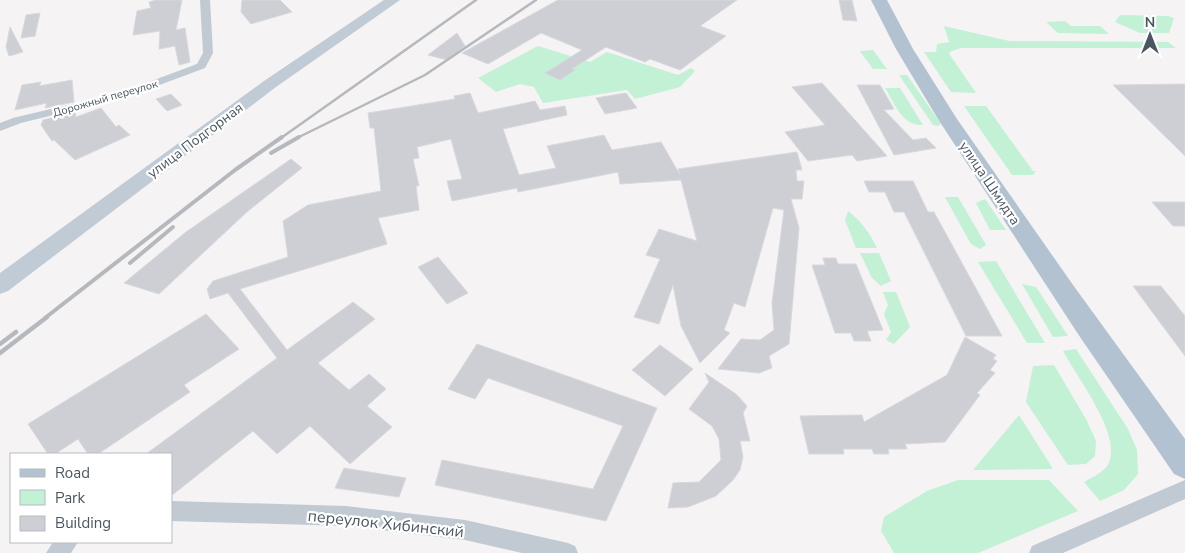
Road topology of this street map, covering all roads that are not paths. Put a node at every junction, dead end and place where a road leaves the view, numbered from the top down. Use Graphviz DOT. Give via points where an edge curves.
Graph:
graph roads {
  1 [pos="205,0"];
  2 [pos="393,0"];
  3 [pos="878,0"];
  4 [pos="0,127"];
  5 [pos="0,285"];
  6 [pos="1185,464"];
  7 [pos="1185,489"];
  8 [pos="172,512"];
  9 [pos="67,543"];
  10 [pos="56,553"];
  11 [pos="568,553"];
  12 [pos="1039,553"];
  1 -- 4 [label="street, Дорожный переулок" via="208,53 201,66 126,94"];
  2 -- 5 [label="main road, улица Подгорная" via="270,84"];
  3 -- 6 [label="main road, улица Шмидта" via="895,36 980,168"];
  7 -- 12 [label="street"];
  8 -- 11 [label="street, переулок Хибинский" via="346,516 466,530"];
  9 -- 10 [label="street"];
}
